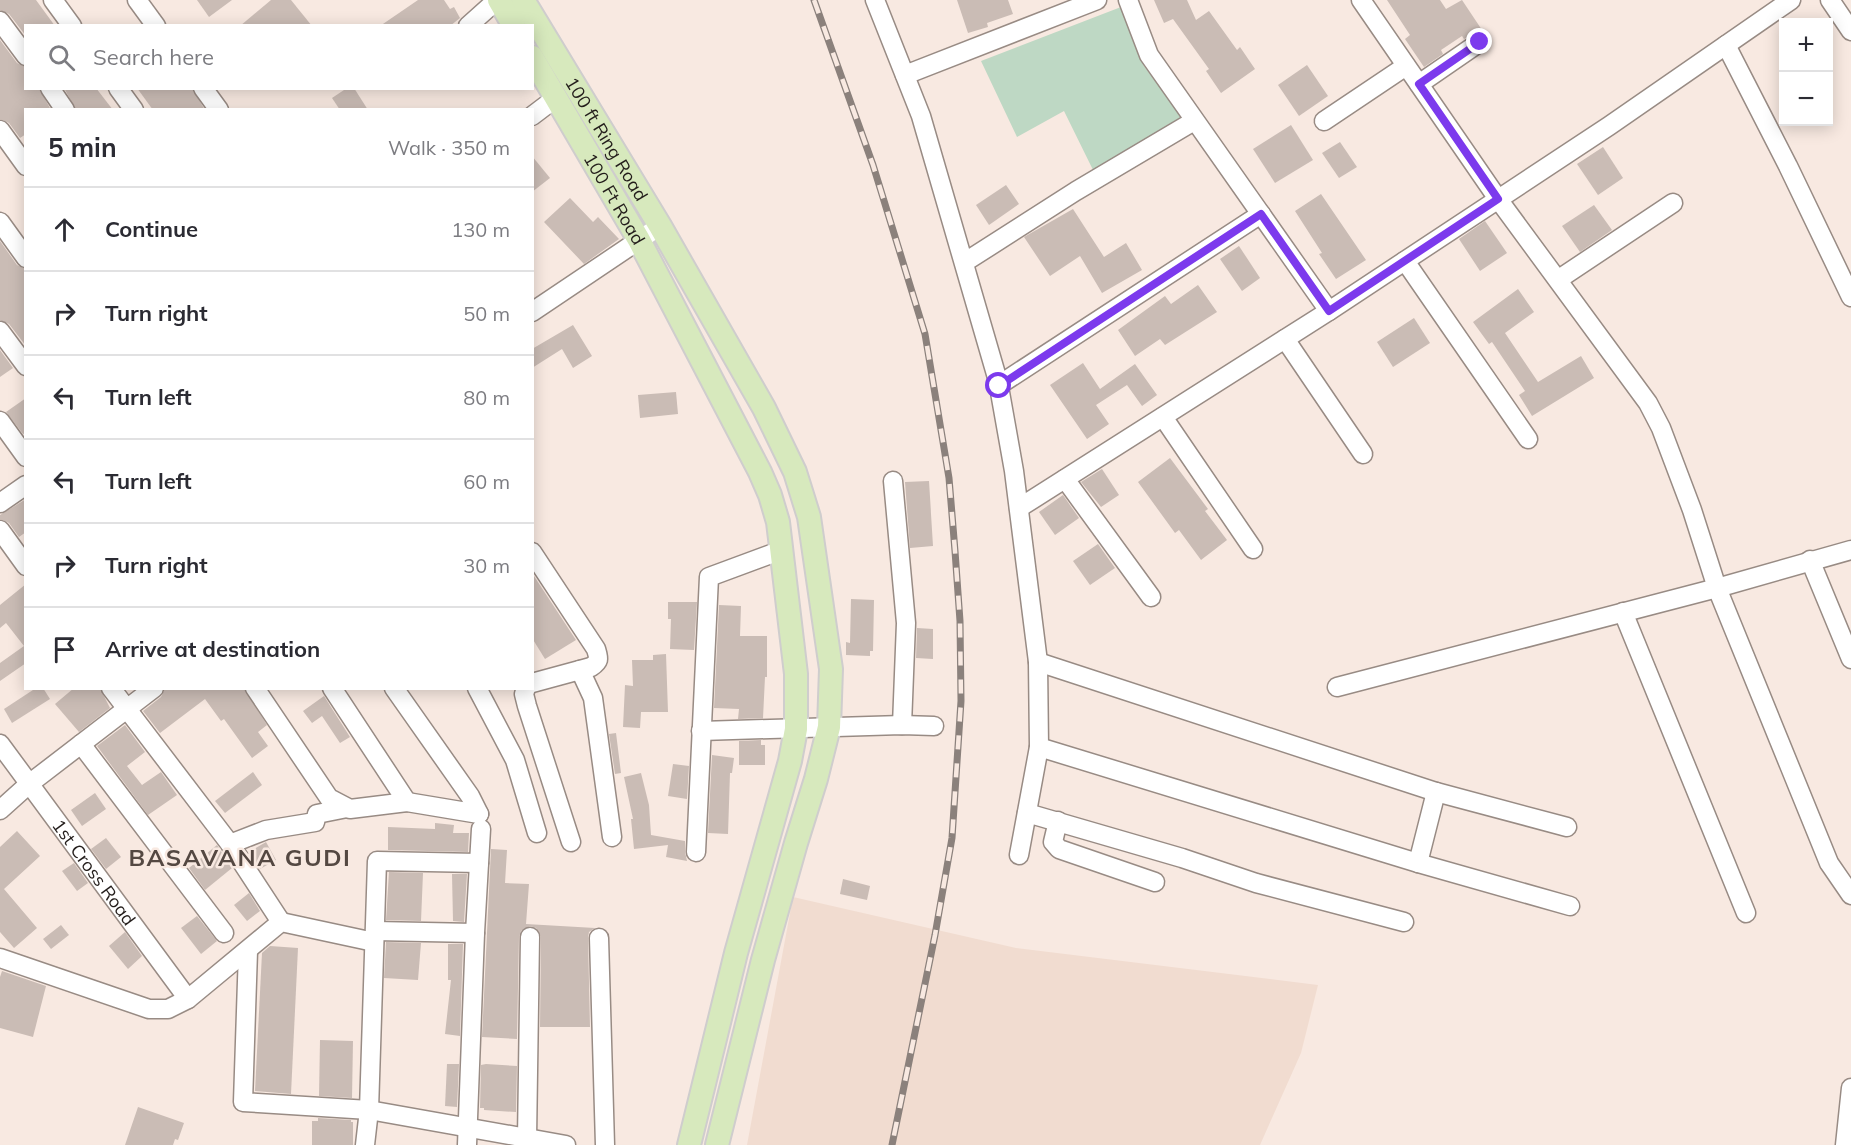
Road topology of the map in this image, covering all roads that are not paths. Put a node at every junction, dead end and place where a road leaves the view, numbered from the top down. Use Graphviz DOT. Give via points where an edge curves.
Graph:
graph roads {
  1 [pos="53,0"];
  2 [pos="137,0"];
  3 [pos="498,0"];
  4 [pos="523,0"];
  5 [pos="875,0"];
  6 [pos="1097,0"];
  7 [pos="1128,0"];
  8 [pos="1361,0"];
  9 [pos="1791,0"];
  10 [pos="1830,0"];
  11 [pos="0,21"];
  12 [pos="71,24"];
  13 [pos="155,24"];
  14 [pos="470,24"];
  15 [pos="513,24"];
  16 [pos="1851,31"];
  17 [pos="1480,42"];
  18 [pos="1726,45"];
  19 [pos="24,53"];
  20 [pos="534,60"];
  21 [pos="1406,66"];
  22 [pos="905,75"];
  23 [pos="1419,84"];
  24 [pos="51,90"];
  25 [pos="119,90"];
  26 [pos="557,97"];
  27 [pos="64,108"];
  28 [pos="133,108"];
  29 [pos="534,114"];
  30 [pos="1194,121"];
  31 [pos="1324,121"];
  32 [pos="0,130"];
  33 [pos="24,163"];
  34 [pos="1498,199"];
  35 [pos="1673,203"];
  36 [pos="1261,214"];
  37 [pos="0,222"];
  38 [pos="660,226"];
  39 [pos="639,240"];
  40 [pos="24,255"];
  41 [pos="1405,261"];
  42 [pos="965,262"];
  43 [pos="1559,279"];
  44 [pos="1851,297"];
  45 [pos="534,311"];
  46 [pos="1329,311"];
  47 [pos="0,332"];
  48 [pos="1285,339"];
  49 [pos="24,363"];
  50 [pos="999,386"];
  51 [pos="1163,417"];
  52 [pos="0,421"];
  53 [pos="1528,439"];
  54 [pos="24,454"];
  55 [pos="1363,454"];
  56 [pos="1065,479"];
  57 [pos="893,480"];
  58 [pos="24,486"];
  59 [pos="0,503"];
  60 [pos="1019,508"];
  61 [pos="0,530"];
  62 [pos="1253,549"];
  63 [pos="782,550"];
  64 [pos="1851,550"];
  65 [pos="534,555"];
  66 [pos="1810,560"];
  67 [pos="24,563"];
  68 [pos="1717,588"];
  69 [pos="1151,597"];
  70 [pos="1623,612"];
  71 [pos="1851,659"];
  72 [pos="1038,662"];
  73 [pos="580,670"];
  74 [pos="534,682"];
  75 [pos="1337,687"];
  76 [pos="112,690"];
  77 [pos="151,690"];
  78 [pos="256,690"];
  79 [pos="333,690"];
  80 [pos="395,690"];
  81 [pos="478,690"];
  82 [pos="527,690"];
  83 [pos="126,710"];
  84 [pos="902,725"];
  85 [pos="934,726"];
  86 [pos="829,727"];
  87 [pos="796,729"];
  88 [pos="701,731"];
  89 [pos="0,744"];
  90 [pos="81,744"];
  91 [pos="1039,747"];
  92 [pos="29,784"];
  93 [pos="1436,792"];
  94 [pos="407,802"];
  95 [pos="348,808"];
  96 [pos="0,810"];
  97 [pos="1027,813"];
  98 [pos="480,821"];
  99 [pos="1058,821"];
  100 [pos="1567,827"];
  101 [pos="537,833"];
  102 [pos="612,837"];
  103 [pos="571,842"];
  104 [pos="230,844"];
  105 [pos="696,852"];
  106 [pos="1019,855"];
  107 [pos="479,862"];
  108 [pos="1418,863"];
  109 [pos="1155,882"];
  110 [pos="1851,895"];
  111 [pos="1570,906"];
  112 [pos="1746,913"];
  113 [pos="281,922"];
  114 [pos="1404,922"];
  115 [pos="224,933"];
  116 [pos="475,933"];
  117 [pos="374,937"];
  118 [pos="530,937"];
  119 [pos="599,938"];
  120 [pos="248,951"];
  121 [pos="0,957"];
  122 [pos="188,999"];
  123 [pos="1851,1088"];
  124 [pos="369,1110"];
  125 [pos="468,1137"];
  126 [pos="527,1138"];
  127 [pos="365,1145"];
  128 [pos="566,1145"];
  129 [pos="605,1145"];
  130 [pos="689,1145"];
  131 [pos="717,1145"];
  132 [pos="1845,1145"];
  1 -- 12 [label="street"];
  2 -- 13 [label="street"];
  3 -- 14 [label="street"];
  3 -- 15 [label="main road"];
  4 -- 38 [label="main road, 100 ft Ring Road"];
  5 -- 22 [label="street"];
  6 -- 22 [label="street"];
  7 -- 30 [label="street" via="1149,54"];
  8 -- 21 [label="street"];
  9 -- 18 [label="street"];
  10 -- 16 [label="street"];
  11 -- 19 [label="street"];
  17 -- 23 [label="street"];
  18 -- 34 [label="street"];
  18 -- 44 [label="street"];
  20 -- 26 [label="main road, 100 Ft Road"];
  21 -- 23 [label="street"];
  21 -- 31 [label="street"];
  22 -- 42 [label="street"];
  23 -- 34 [label="street"];
  24 -- 27 [label="street"];
  25 -- 28 [label="street"];
  26 -- 29 [label="street"];
  26 -- 39 [label="main road, 100 Ft Road"];
  30 -- 36 [label="street"];
  30 -- 42 [label="street"];
  32 -- 33 [label="street"];
  34 -- 41 [label="street"];
  34 -- 43 [label="street"];
  35 -- 43 [label="street"];
  36 -- 46 [label="street"];
  36 -- 50 [label="street"];
  37 -- 40 [label="street"];
  38 -- 39 [label="street"];
  38 -- 86 [label="main road, 100 ft Ring Road" via="764,408 795,472 809,517 831,669"];
  39 -- 45 [label="street"];
  39 -- 63 [label="main road, 100 Ft Road" via="760,472 778,522"];
  41 -- 46 [label="street"];
  41 -- 53 [label="street"];
  42 -- 50 [label="street"];
  43 -- 68 [label="street" via="1636,386 1661,428"];
  46 -- 48 [label="street"];
  47 -- 49 [label="street"];
  48 -- 51 [label="street"];
  48 -- 55 [label="street"];
  50 -- 60 [label="street"];
  51 -- 56 [label="street"];
  51 -- 62 [label="street"];
  52 -- 54 [label="street"];
  56 -- 60 [label="street"];
  56 -- 69 [label="street"];
  57 -- 84 [label="street" via="906,623"];
  58 -- 59 [label="street"];
  60 -- 72 [label="street"];
  61 -- 67 [label="street"];
  63 -- 87 [label="main road, 100 Ft Road" via="796,674"];
  63 -- 88 [label="street" via="708,578"];
  64 -- 66 [label="street"];
  65 -- 73 [label="street" via="596,649 598,662"];
  66 -- 68 [label="street"];
  66 -- 71 [label="street"];
  68 -- 70 [label="street"];
  68 -- 110 [label="street" via="1829,862"];
  70 -- 75 [label="street"];
  70 -- 112 [label="street"];
  72 -- 91 [label="street"];
  72 -- 93 [label="street"];
  73 -- 74 [label="street"];
  73 -- 102 [label="street" via="593,698"];
  76 -- 83 [label="street"];
  77 -- 83 [label="street"];
  78 -- 95 [label="street" via="329,798"];
  79 -- 94 [label="street"];
  80 -- 98 [label="street" via="470,796"];
  81 -- 101 [label="street" via="515,760"];
  82 -- 103 [label="street" via="527,706"];
  83 -- 90 [label="street"];
  83 -- 104 [label="street"];
  84 -- 85 [label="street"];
  84 -- 86 [label="street"];
  86 -- 87 [label="street"];
  86 -- 131 [label="main road, 100 ft Ring Road" via="762,960"];
  87 -- 88 [label="street"];
  87 -- 130 [label="main road, 100 Ft Road"];
  88 -- 105 [label="street"];
  89 -- 92 [label="street, 1st Cross Road"];
  90 -- 92 [label="street"];
  90 -- 115 [label="street"];
  91 -- 97 [label="street"];
  91 -- 108 [label="street"];
  92 -- 96 [label="street"];
  92 -- 122 [label="street, 1st Cross Road"];
  93 -- 100 [label="street"];
  93 -- 108 [label="street"];
  94 -- 95 [label="street"];
  94 -- 98 [label="street"];
  95 -- 104 [label="street" via="317,814 315,822 266,830"];
  97 -- 99 [label="street"];
  97 -- 106 [label="street"];
  98 -- 107 [label="street"];
  99 -- 109 [label="street" via="1053,842 1059,849"];
  99 -- 114 [label="street" via="1256,883"];
  104 -- 113 [label="street"];
  107 -- 116 [label="street"];
  107 -- 117 [label="street" via="377,861"];
  108 -- 111 [label="street"];
  113 -- 117 [label="street"];
  113 -- 120 [label="street"];
  116 -- 117 [label="street"];
  116 -- 125 [label="street"];
  117 -- 124 [label="street"];
  118 -- 126 [label="street"];
  119 -- 129 [label="street"];
  120 -- 122 [label="street"];
  120 -- 124 [label="street" via="243,1102"];
  121 -- 122 [label="street" via="149,1009 168,1009"];
  123 -- 132 [label="street"];
  124 -- 125 [label="street"];
  124 -- 127 [label="street"];
  125 -- 126 [label="street"];
  126 -- 128 [label="street"];
}
